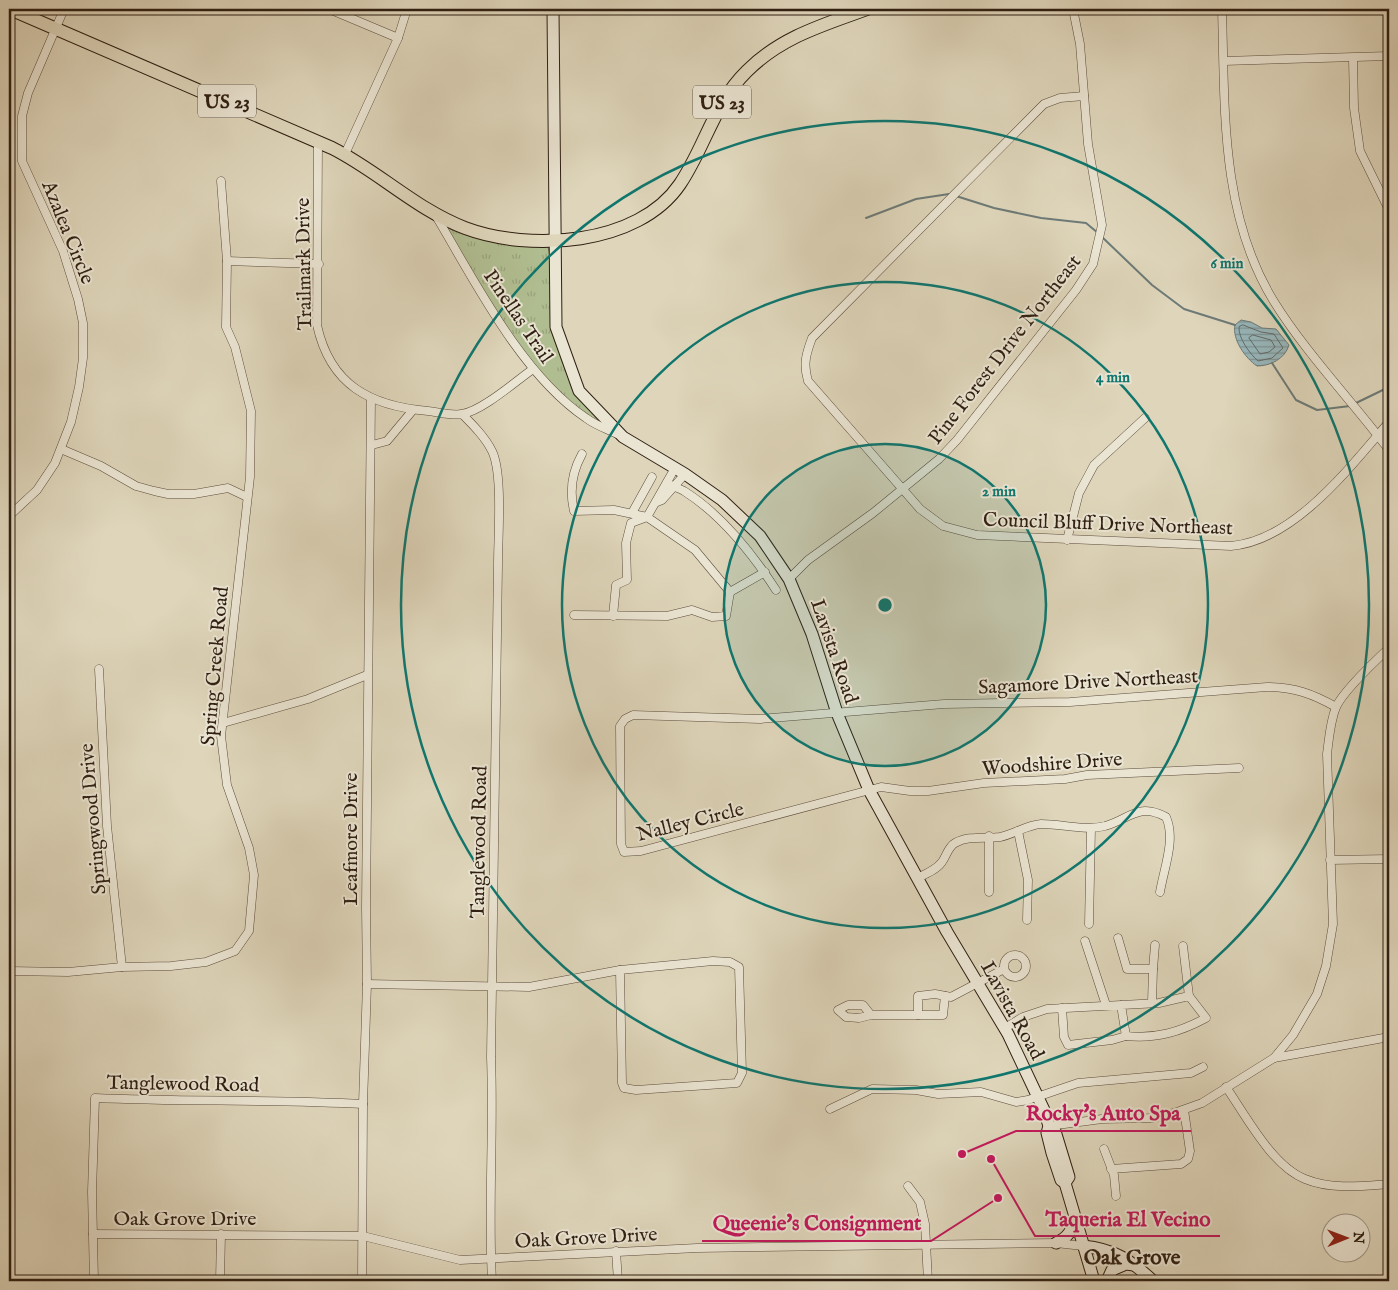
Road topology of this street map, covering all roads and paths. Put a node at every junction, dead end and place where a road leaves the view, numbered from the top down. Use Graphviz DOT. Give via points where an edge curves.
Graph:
graph roads {
  1 [pos="10,9"];
  2 [pos="64,9"];
  3 [pos="329,9"];
  4 [pos="407,9"];
  5 [pos="553,9"];
  6 [pos="867,9"];
  7 [pos="1073,9"];
  8 [pos="1222,9"];
  9 [pos="55,28"];
  10 [pos="398,38"];
  11 [pos="1389,56"];
  12 [pos="1352,58"];
  13 [pos="1224,61"];
  14 [pos="1084,96"];
  15 [pos="318,141"];
  16 [pos="344,154"];
  17 [pos="221,181"];
  18 [pos="1389,210"];
  19 [pos="433,212"];
  20 [pos="555,239"];
  21 [pos="226,260"];
  22 [pos="319,264"];
  23 [pos="533,369"];
  24 [pos="371,398"];
  25 [pos="413,410"];
  26 [pos="462,414"];
  27 [pos="1145,418"];
  28 [pos="1389,422"];
  29 [pos="1378,435"];
  30 [pos="623,436"];
  31 [pos="372,445"];
  32 [pos="61,449"];
  33 [pos="1389,450"];
  34 [pos="582,454"];
  35 [pos="680,471"];
  36 [pos="652,477"];
  37 [pos="667,483"];
  38 [pos="674,488"];
  39 [pos="902,490"];
  40 [pos="247,497"];
  41 [pos="657,502"];
  42 [pos="632,513"];
  43 [pos="9,516"];
  44 [pos="647,517"];
  45 [pos="1067,540"];
  46 [pos="765,572"];
  47 [pos="789,580"];
  48 [pos="776,590"];
  49 [pos="730,592"];
  50 [pos="574,615"];
  51 [pos="613,616"];
  52 [pos="1389,648"];
  53 [pos="99,669"];
  54 [pos="367,675"];
  55 [pos="1336,707"];
  56 [pos="837,713"];
  57 [pos="223,723"];
  58 [pos="1239,768"];
  59 [pos="869,790"];
  60 [pos="1092,828"];
  61 [pos="1018,831"];
  62 [pos="989,836"];
  63 [pos="1389,859"];
  64 [pos="1330,860"];
  65 [pos="917,878"];
  66 [pos="989,892"];
  67 [pos="1160,892"];
  68 [pos="1028,920"];
  69 [pos="1089,924"];
  70 [pos="1118,938"];
  71 [pos="1085,941"];
  72 [pos="1155,945"];
  73 [pos="1183,946"];
  74 [pos="122,967"];
  75 [pos="1004,969"];
  76 [pos="1154,969"];
  77 [pos="620,970"];
  78 [pos="9,972"];
  79 [pos="978,983"];
  80 [pos="367,984"];
  81 [pos="492,985"];
  82 [pos="945,996"];
  83 [pos="1189,996"];
  84 [pos="1152,1003"];
  85 [pos="1121,1004"];
  86 [pos="1106,1005"];
  87 [pos="1062,1008"];
  88 [pos="870,1014"];
  89 [pos="918,1015"];
  90 [pos="1005,1028"];
  91 [pos="1126,1036"];
  92 [pos="1389,1037"];
  93 [pos="1274,1058"];
  94 [pos="1203,1067"];
  95 [pos="1226,1087"];
  96 [pos="1038,1096"];
  97 [pos="363,1104"];
  98 [pos="830,1109"];
  99 [pos="1184,1110"];
  100 [pos="1049,1126"];
  101 [pos="1104,1149"];
  102 [pos="1111,1169"];
  103 [pos="1389,1184"];
  104 [pos="908,1186"];
  105 [pos="1116,1196"];
  106 [pos="1075,1217"];
  107 [pos="93,1234"];
  108 [pos="221,1234"];
  109 [pos="363,1236"];
  110 [pos="1056,1243"];
  111 [pos="926,1245"];
  112 [pos="1083,1246"];
  113 [pos="616,1251"];
  114 [pos="490,1256"];
  115 [pos="1134,1265"];
  116 [pos="94,1281"];
  117 [pos="220,1281"];
  118 [pos="362,1281"];
  119 [pos="492,1281"];
  120 [pos="618,1281"];
  121 [pos="928,1281"];
  122 [pos="1094,1281"];
  123 [pos="1107,1281"];
  124 [pos="1153,1281"];
  1 -- 9 [label="main road, US 23"];
  2 -- 9 [label="street, Azalea Circle"];
  3 -- 10 [label="street"];
  4 -- 10 [label="street"];
  5 -- 20 [label="main road, Lavista Road"];
  6 -- 20 [label="main road, US 23" via="793,37 746,72 720,105 680,184 653,212 612,232"];
  7 -- 14 [label="street, Pine Forest Drive Northeast" via="1080,44"];
  8 -- 13 [label="street"];
  9 -- 15 [label="main road, US 23"];
  9 -- 32 [label="street, Azalea Circle" via="28,93 22,116 21,144 22,161 62,252 83,323 79,387"];
  10 -- 16 [label="street"];
  11 -- 12 [label="street"];
  12 -- 13 [label="street"];
  12 -- 18 [label="street" via="1360,151"];
  13 -- 29 [label="street" via="1226,152 1233,192 1257,270 1294,330"];
  14 -- 39 [label="street, Pine Forest Drive Northeast" via="1093,182 1102,225 1093,264 957,440"];
  14 -- 39 [label="street, Council Bluff Drive Northeast" via="1060,98 1044,104 812,338 805,356 808,381"];
  15 -- 16 [label="main road, US 23"];
  15 -- 22 [label="street, Trailmark Drive"];
  16 -- 19 [label="main road, US 23"];
  17 -- 21 [label="street, Spring Creek Road"];
  19 -- 20 [label="main road, US 23" via="462,227 492,236 520,240"];
  19 -- 23 [label="street, Pinellas Trail"];
  20 -- 30 [label="main road, Lavista Road" via="556,327 564,355 579,391"];
  21 -- 22 [label="street"];
  21 -- 40 [label="street, Spring Creek Road" via="226,327 251,411"];
  22 -- 24 [label="street, Trailmark Drive" via="317,325 322,347 352,388"];
  23 -- 26 [label="street" via="485,403"];
  23 -- 30 [label="street, Pinellas Trail" via="566,404 587,420"];
  24 -- 25 [label="street, Trailmark Drive"];
  24 -- 31 [label="street, Leafmore Drive"];
  25 -- 26 [label="street, Trailmark Drive"];
  25 -- 31 [label="street" via="387,441"];
  26 -- 81 [label="street, Tanglewood Road" via="492,451 496,463 498,564"];
  27 -- 45 [label="street" via="1094,465 1080,493"];
  28 -- 29 [label="street, Council Bluff Drive Northeast"];
  29 -- 33 [label="street"];
  29 -- 45 [label="street, Council Bluff Drive Northeast" via="1286,527 1249,545"];
  30 -- 35 [label="main road, Lavista Road"];
  31 -- 54 [label="street, Leafmore Drive"];
  32 -- 40 [label="street" via="154,492 194,494 228,488"];
  32 -- 43 [label="street, Azalea Circle" via="37,490"];
  34 -- 42 [label="street" via="573,470 571,499 574,511"];
  35 -- 37 [label="street"];
  35 -- 38 [label="street"];
  35 -- 47 [label="main road, Lavista Road" via="722,500 760,536"];
  36 -- 42 [label="street"];
  37 -- 38 [label="street"];
  37 -- 41 [label="street" via="657,496"];
  38 -- 41 [label="street"];
  38 -- 46 [label="street" via="682,490 727,526"];
  39 -- 45 [label="street, Council Bluff Drive Northeast" via="943,526 977,535"];
  39 -- 47 [label="street, Pine Forest Drive Northeast" via="808,560"];
  40 -- 57 [label="street, Spring Creek Road"];
  41 -- 44 [label="street"];
  42 -- 44 [label="street"];
  44 -- 49 [label="street" via="695,550"];
  44 -- 51 [label="street" via="631,523 626,543 627,580 616,585"];
  46 -- 48 [label="street"];
  46 -- 49 [label="street"];
  47 -- 56 [label="main road, Lavista Road" via="812,634"];
  49 -- 51 [label="street" via="726,616 712,617 692,610 668,616"];
  50 -- 51 [label="street"];
  52 -- 55 [label="street"];
  53 -- 74 [label="street, Springwood Drive" via="107,826"];
  54 -- 57 [label="street" via="308,699"];
  54 -- 80 [label="street, Leafmore Drive"];
  55 -- 56 [label="street, Sagamore Drive Northeast" via="1310,692 1267,687 1070,702 944,704"];
  55 -- 64 [label="street" via="1327,754"];
  56 -- 59 [label="main road, Lavista Road"];
  56 -- 59 [label="street, Nalley Circle" via="760,719 633,715 625,719 620,726 619,744 621,844 624,852 660,846"];
  57 -- 74 [label="street, Spring Creek Road" via="222,762 249,848 254,875 249,932 235,951 206,962"];
  58 -- 59 [label="street, Woodshire Drive" via="1087,775 928,790"];
  59 -- 65 [label="main road, Lavista Road"];
  60 -- 61 [label="street" via="1038,824"];
  60 -- 67 [label="street" via="1107,826 1146,810 1166,817 1170,826 1170,842"];
  60 -- 69 [label="street"];
  61 -- 62 [label="street" via="999,837"];
  61 -- 68 [label="street" via="1028,880"];
  62 -- 65 [label="street" via="955,843 942,862"];
  62 -- 66 [label="street"];
  63 -- 64 [label="street"];
  64 -- 93 [label="street" via="1333,924 1326,966 1317,994 1293,1035"];
  65 -- 79 [label="main road, Lavista Road"];
  70 -- 76 [label="street" via="1127,969"];
  71 -- 86 [label="street"];
  72 -- 76 [label="street"];
  73 -- 83 [label="street"];
  74 -- 78 [label="street, Spring Creek Road" via="68,972"];
  75 -- 75 [label="street" via="1013,977 1020,976 1026,965 1024,959 1011,955 1006,959"];
  75 -- 79 [label="street"];
  76 -- 84 [label="street"];
  77 -- 77 [label="street" via="713,962 730,962 739,968 742,1073 737,1083 636,1090 624,1088"];
  77 -- 81 [label="street" via="529,987"];
  79 -- 82 [label="street" via="951,997"];
  79 -- 90 [label="main road, Lavista Road"];
  80 -- 81 [label="street"];
  80 -- 97 [label="street, Leafmore Drive"];
  81 -- 114 [label="street, Tanglewood Road" via="494,1114"];
  82 -- 89 [label="street" via="943,1015"];
  82 -- 89 [label="street" via="918,996"];
  83 -- 84 [label="street"];
  83 -- 91 [label="street" via="1206,1018 1178,1033"];
  84 -- 85 [label="street"];
  85 -- 86 [label="street"];
  85 -- 91 [label="street"];
  86 -- 87 [label="street"];
  87 -- 90 [label="street" via="1023,1017"];
  87 -- 91 [label="street" via="1064,1037 1068,1045"];
  88 -- 89 [label="street"];
  90 -- 96 [label="main road, Lavista Road"];
  92 -- 93 [label="street"];
  93 -- 95 [label="street"];
  94 -- 96 [label="street" via="1191,1073 1078,1083"];
  95 -- 99 [label="street" via="1202,1103"];
  95 -- 103 [label="street" via="1266,1145 1298,1176 1337,1186"];
  96 -- 98 [label="street" via="1016,1102 981,1092 938,1094 872,1089"];
  96 -- 100 [label="main road, Lavista Road"];
  97 -- 107 [label="street, Tanglewood Road" via="95,1098"];
  97 -- 109 [label="street, Leafmore Drive"];
  99 -- 100 [label="street" via="1152,1118 1102,1119"];
  99 -- 102 [label="street" via="1190,1151 1182,1164"];
  100 -- 106 [label="main road, Lavista Road" via="1054,1131 1069,1177 1065,1183"];
  101 -- 102 [label="street"];
  102 -- 105 [label="street"];
  104 -- 111 [label="street" via="920,1202"];
  106 -- 110 [label="main road" via="1071,1232"];
  106 -- 112 [label="main road, Lavista Road"];
  107 -- 108 [label="street, Oak Grove Drive"];
  107 -- 116 [label="street, Tanglewood Road"];
  108 -- 109 [label="street, Oak Grove Drive"];
  108 -- 117 [label="street"];
  109 -- 114 [label="street, Oak Grove Drive" via="460,1260"];
  109 -- 118 [label="street, Leafmore Drive"];
  110 -- 111 [label="street, Oak Grove Drive"];
  110 -- 112 [label="street, Oak Grove Drive"];
  111 -- 113 [label="street, Oak Grove Drive"];
  111 -- 121 [label="street"];
  112 -- 115 [label="main road" via="1103,1248"];
  112 -- 122 [label="main road, Lavista Road"];
  113 -- 114 [label="street, Oak Grove Drive"];
  113 -- 120 [label="street"];
  114 -- 119 [label="street, Tanglewood Road"];
  115 -- 123 [label="main road" via="1126,1264 1112,1270"];
  115 -- 124 [label="main road"];
}
